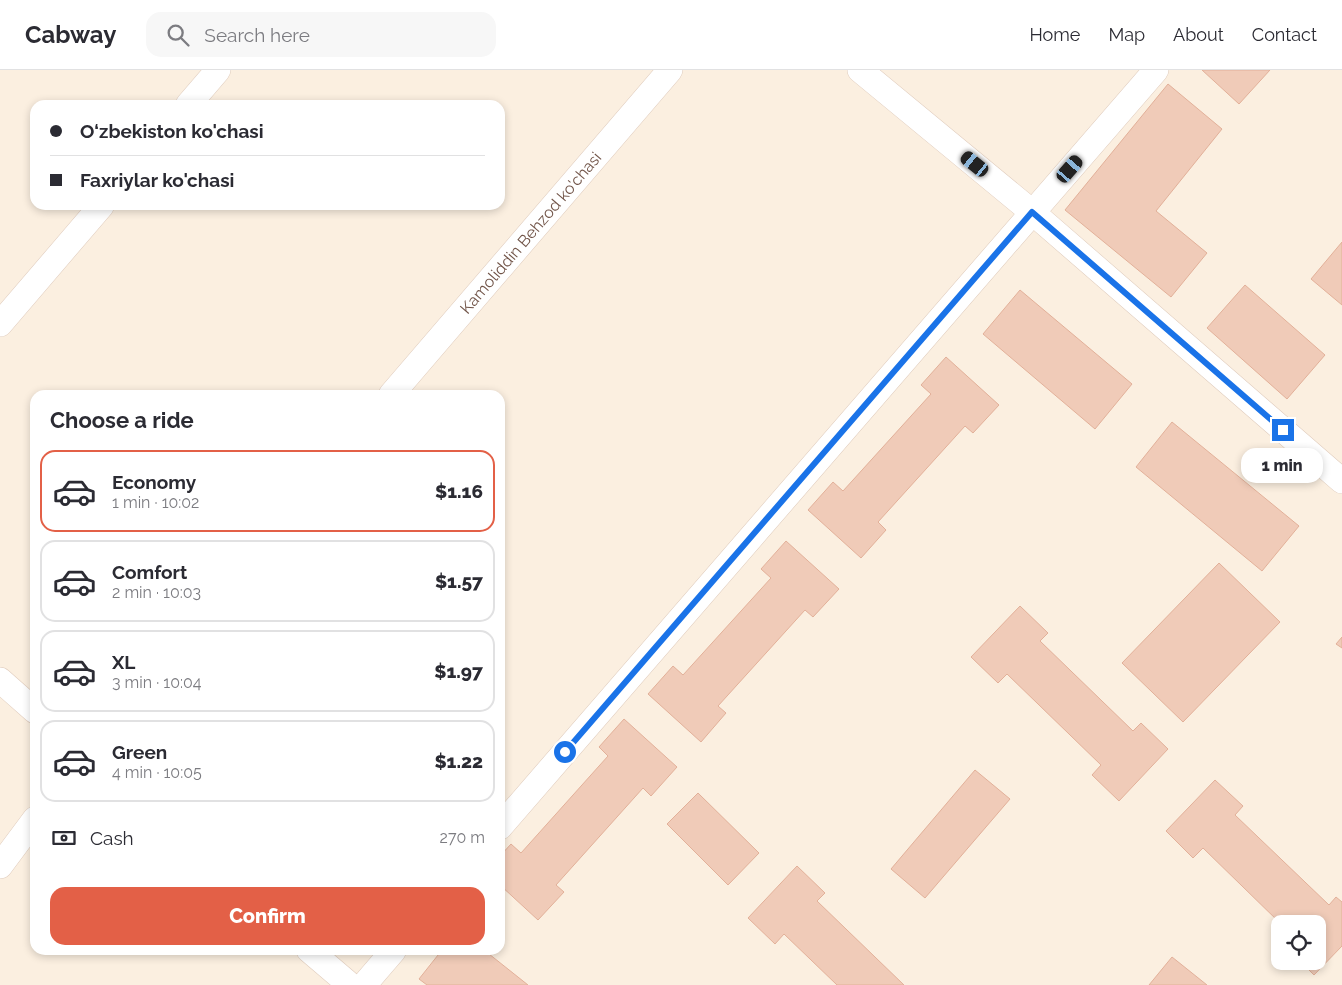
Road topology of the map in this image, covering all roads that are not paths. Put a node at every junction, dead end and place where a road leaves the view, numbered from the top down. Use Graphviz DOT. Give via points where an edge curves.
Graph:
graph roads {
  1 [pos="218,70"];
  2 [pos="670,70"];
  3 [pos="860,70"];
  4 [pos="1156,70"];
  5 [pos="192,100"];
  6 [pos="98,210"];
  7 [pos="1032,212"];
  8 [pos="0,324"];
  9 [pos="395,390"];
  10 [pos="1342,481"];
  11 [pos="0,680"];
  12 [pos="30,707"];
  13 [pos="505,822"];
  14 [pos="30,825"];
  15 [pos="0,866"];
  16 [pos="315,955"];
  17 [pos="390,955"];
  18 [pos="350,985"];
  19 [pos="364,985"];
  1 -- 5 [label="street"];
  2 -- 9 [label="street, Kamoliddin Behzod ko'chasi"];
  3 -- 7 [label="street"];
  4 -- 7 [label="street"];
  6 -- 8 [label="street"];
  7 -- 10 [label="street"];
  7 -- 13 [label="street"];
  11 -- 12 [label="street"];
  14 -- 15 [label="street"];
  16 -- 18 [label="street"];
  17 -- 19 [label="street"];
}
